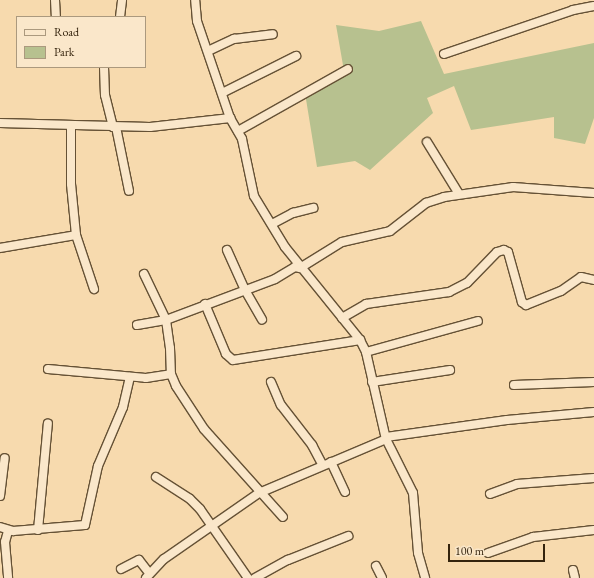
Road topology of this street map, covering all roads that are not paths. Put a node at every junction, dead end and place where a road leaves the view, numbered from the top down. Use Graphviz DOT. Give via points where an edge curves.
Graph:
graph roads {
  1 [pos="55,0"];
  2 [pos="122,0"];
  3 [pos="195,0"];
  4 [pos="594,6"];
  5 [pos="56,16"];
  6 [pos="120,16"];
  7 [pos="273,34"];
  8 [pos="208,51"];
  9 [pos="444,54"];
  10 [pos="296,56"];
  11 [pos="104,68"];
  12 [pos="348,69"];
  13 [pos="222,93"];
  14 [pos="230,118"];
  15 [pos="0,123"];
  16 [pos="71,125"];
  17 [pos="114,127"];
  18 [pos="238,131"];
  19 [pos="427,142"];
  20 [pos="128,191"];
  21 [pos="594,193"];
  22 [pos="459,194"];
  23 [pos="312,208"];
  24 [pos="272,224"];
  25 [pos="76,235"];
  26 [pos="0,248"];
  27 [pos="227,250"];
  28 [pos="300,268"];
  29 [pos="144,274"];
  30 [pos="594,280"];
  31 [pos="94,289"];
  32 [pos="245,290"];
  33 [pos="205,304"];
  34 [pos="342,318"];
  35 [pos="262,319"];
  36 [pos="166,320"];
  37 [pos="478,321"];
  38 [pos="137,325"];
  39 [pos="360,340"];
  40 [pos="366,352"];
  41 [pos="48,369"];
  42 [pos="450,370"];
  43 [pos="171,374"];
  44 [pos="130,377"];
  45 [pos="271,382"];
  46 [pos="372,382"];
  47 [pos="594,382"];
  48 [pos="514,385"];
  49 [pos="594,412"];
  50 [pos="48,423"];
  51 [pos="386,438"];
  52 [pos="5,458"];
  53 [pos="331,462"];
  54 [pos="322,464"];
  55 [pos="156,477"];
  56 [pos="594,478"];
  57 [pos="345,492"];
  58 [pos="259,493"];
  59 [pos="490,494"];
  60 [pos="0,496"];
  61 [pos="284,517"];
  62 [pos="212,526"];
  63 [pos="4,529"];
  64 [pos="38,530"];
  65 [pos="594,530"];
  66 [pos="348,536"];
  67 [pos="488,553"];
  68 [pos="376,566"];
  69 [pos="121,569"];
  70 [pos="5,574"];
  71 [pos="148,575"];
  72 [pos="248,578"];
  73 [pos="255,578"];
  74 [pos="382,578"];
  75 [pos="425,578"];
  1 -- 5 [label="street"];
  2 -- 6 [label="street"];
  3 -- 8 [label="street" via="197,21"];
  4 -- 9 [label="street" via="573,10"];
  7 -- 8 [label="street" via="234,39"];
  8 -- 13 [label="street"];
  10 -- 13 [label="street"];
  11 -- 17 [label="street" via="105,95"];
  12 -- 18 [label="street"];
  13 -- 14 [label="street"];
  14 -- 17 [label="street" via="179,126"];
  14 -- 18 [label="street"];
  15 -- 16 [label="street"];
  16 -- 17 [label="street"];
  16 -- 25 [label="street" via="71,184"];
  17 -- 20 [label="street"];
  18 -- 24 [label="street" via="254,196"];
  19 -- 22 [label="street"];
  21 -- 22 [label="street" via="513,187"];
  22 -- 28 [label="street" via="426,203 390,231 342,242"];
  23 -- 24 [label="street" via="293,213"];
  24 -- 28 [label="street"];
  25 -- 26 [label="street"];
  25 -- 31 [label="street"];
  27 -- 32 [label="street"];
  28 -- 32 [label="street"];
  28 -- 34 [label="street"];
  29 -- 36 [label="street"];
  30 -- 34 [label="street" via="581,278 562,291 526,305 522,302 508,252 504,250 497,252 467,283 449,292 366,304"];
  32 -- 33 [label="street"];
  32 -- 35 [label="street"];
  33 -- 36 [label="street"];
  33 -- 39 [label="street" via="226,354 234,360"];
  34 -- 39 [label="street"];
  36 -- 38 [label="street"];
  36 -- 43 [label="street"];
  37 -- 40 [label="street"];
  39 -- 40 [label="street"];
  40 -- 46 [label="street"];
  41 -- 44 [label="street"];
  42 -- 46 [label="street"];
  43 -- 44 [label="street"];
  43 -- 58 [label="street" via="204,429"];
  44 -- 64 [label="street" via="124,407 98,466 85,525"];
  45 -- 54 [label="street" via="281,405 312,445"];
  46 -- 51 [label="street"];
  47 -- 48 [label="street"];
  49 -- 51 [label="street" via="507,420"];
  50 -- 64 [label="street"];
  51 -- 53 [label="street"];
  51 -- 75 [label="street" via="413,493 418,553"];
  52 -- 60 [label="street"];
  53 -- 54 [label="street"];
  53 -- 57 [label="street"];
  54 -- 58 [label="street"];
  55 -- 62 [label="street" via="190,499"];
  56 -- 59 [label="street" via="517,484"];
  58 -- 61 [label="street"];
  58 -- 62 [label="street"];
  62 -- 71 [label="street"];
  62 -- 72 [label="street"];
  63 -- 64 [label="street"];
  63 -- 70 [label="street"];
  65 -- 67 [label="street" via="533,537"];
  66 -- 73 [label="street" via="288,560"];
  68 -- 74 [label="street"];
  69 -- 71 [label="street" via="139,560"];
}
